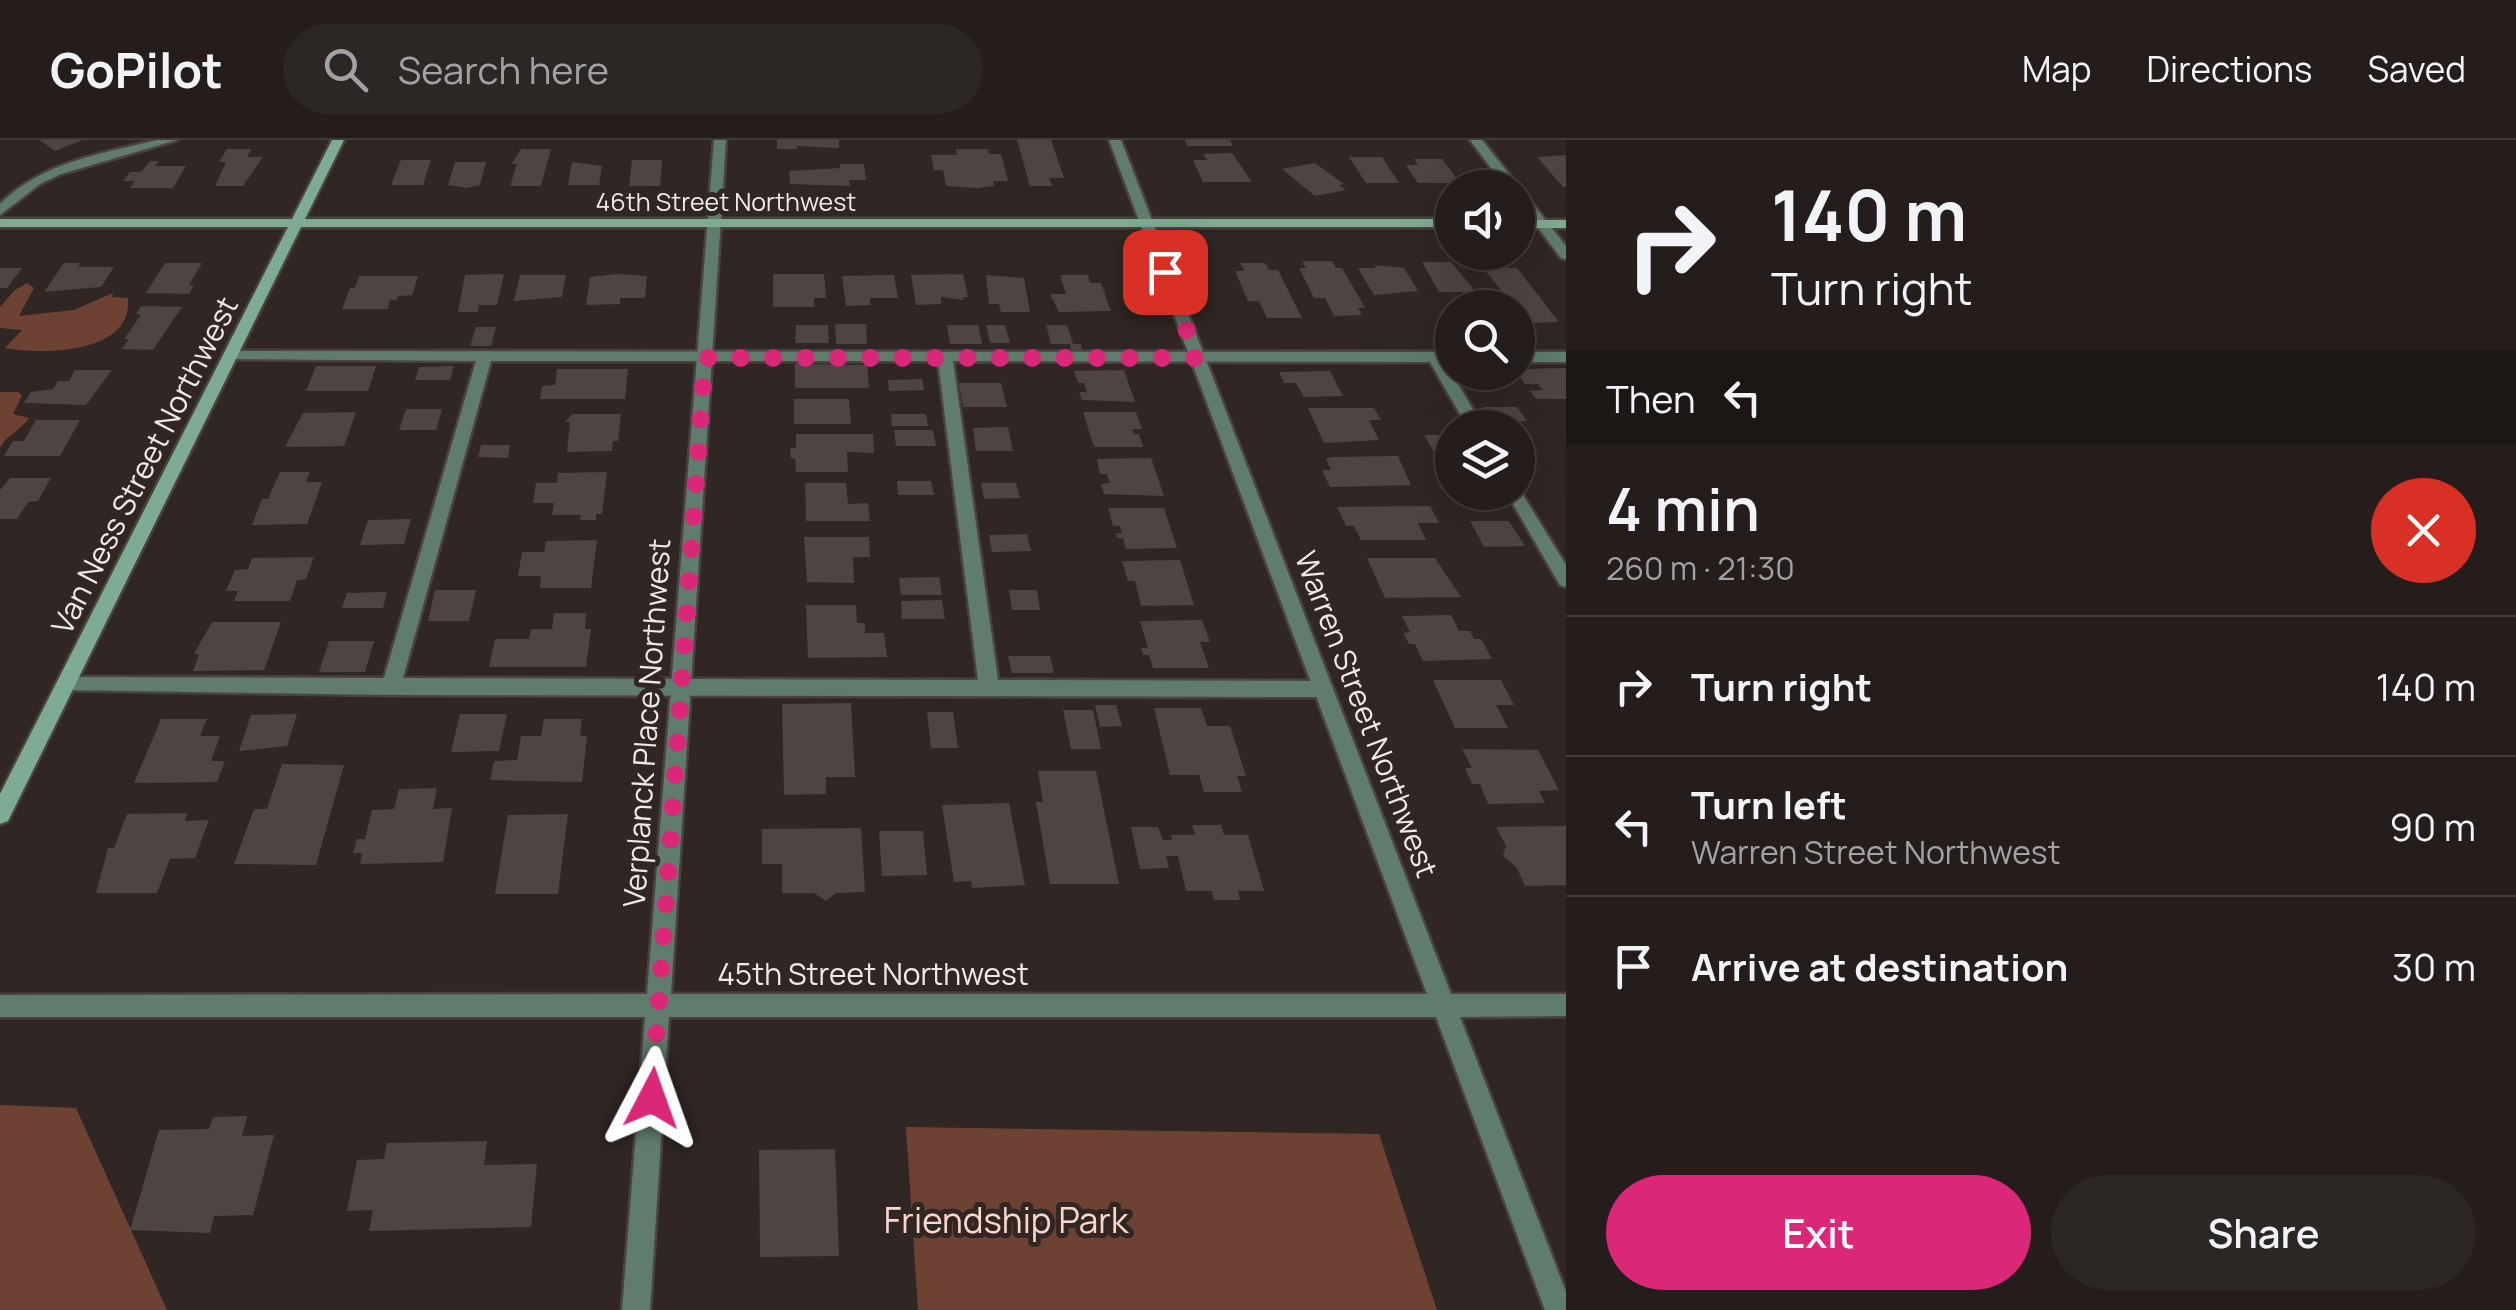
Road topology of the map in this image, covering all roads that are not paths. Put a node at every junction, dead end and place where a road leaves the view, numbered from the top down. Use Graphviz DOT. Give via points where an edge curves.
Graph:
graph roads {
  1 [pos="172,140"];
  2 [pos="338,140"];
  3 [pos="720,140"];
  4 [pos="1115,140"];
  5 [pos="1476,140"];
  6 [pos="1499,170"];
  7 [pos="0,211"];
  8 [pos="1535,215"];
  9 [pos="0,223"];
  10 [pos="296,223"];
  11 [pos="1146,223"];
  12 [pos="714,224"];
  13 [pos="1435,224"];
  14 [pos="1535,224"];
  15 [pos="1542,224"];
  16 [pos="1566,224"];
  17 [pos="1566,255"];
  18 [pos="230,356"];
  19 [pos="484,357"];
  20 [pos="1434,357"];
  21 [pos="1535,357"];
  22 [pos="1566,357"];
  23 [pos="705,358"];
  24 [pos="944,358"];
  25 [pos="1197,358"];
  26 [pos="1465,410"];
  27 [pos="1525,510"];
  28 [pos="1566,580"];
  29 [pos="65,685"];
  30 [pos="391,687"];
  31 [pos="681,688"];
  32 [pos="989,689"];
  33 [pos="1321,689"];
  34 [pos="0,815"];
  35 [pos="1444,1005"];
  36 [pos="1566,1005"];
  37 [pos="0,1006"];
  38 [pos="658,1006"];
  39 [pos="636,1310"];
  40 [pos="1559,1310"];
  1 -- 7 [label="street" via="55,171 29,182"];
  2 -- 10 [label="street, Van Ness Street Northwest"];
  3 -- 12 [label="street, Verplanck Place Northwest"];
  4 -- 11 [label="street, Warren Street Northwest"];
  5 -- 6 [label="street"];
  8 -- 15 [label="street"];
  9 -- 10 [label="street, 46th Street Northwest"];
  10 -- 12 [label="street, 46th Street Northwest"];
  10 -- 18 [label="street, Van Ness Street Northwest"];
  11 -- 12 [label="street, 46th Street Northwest"];
  11 -- 13 [label="street, 46th Street Northwest"];
  11 -- 25 [label="street, Warren Street Northwest"];
  12 -- 23 [label="street, Verplanck Place Northwest"];
  14 -- 15 [label="street"];
  15 -- 16 [label="street"];
  15 -- 17 [label="street"];
  18 -- 19 [label="street"];
  18 -- 29 [label="street, Van Ness Street Northwest"];
  19 -- 23 [label="street"];
  19 -- 30 [label="street"];
  20 -- 25 [label="street"];
  20 -- 26 [label="street"];
  21 -- 22 [label="street"];
  23 -- 24 [label="street"];
  23 -- 31 [label="street, Verplanck Place Northwest"];
  24 -- 25 [label="street"];
  24 -- 32 [label="street"];
  25 -- 33 [label="street, Warren Street Northwest"];
  27 -- 28 [label="street"];
  29 -- 30 [label="street"];
  29 -- 34 [label="street, Van Ness Street Northwest"];
  30 -- 31 [label="street"];
  31 -- 32 [label="street"];
  31 -- 38 [label="street, Verplanck Place Northwest"];
  32 -- 33 [label="street"];
  33 -- 35 [label="street, Warren Street Northwest"];
  35 -- 36 [label="street, 45th Street Northwest"];
  35 -- 38 [label="street, 45th Street Northwest"];
  35 -- 40 [label="street, Warren Street Northwest"];
  37 -- 38 [label="street, 45th Street Northwest"];
  38 -- 39 [label="street, Verplanck Place Northwest"];
}
